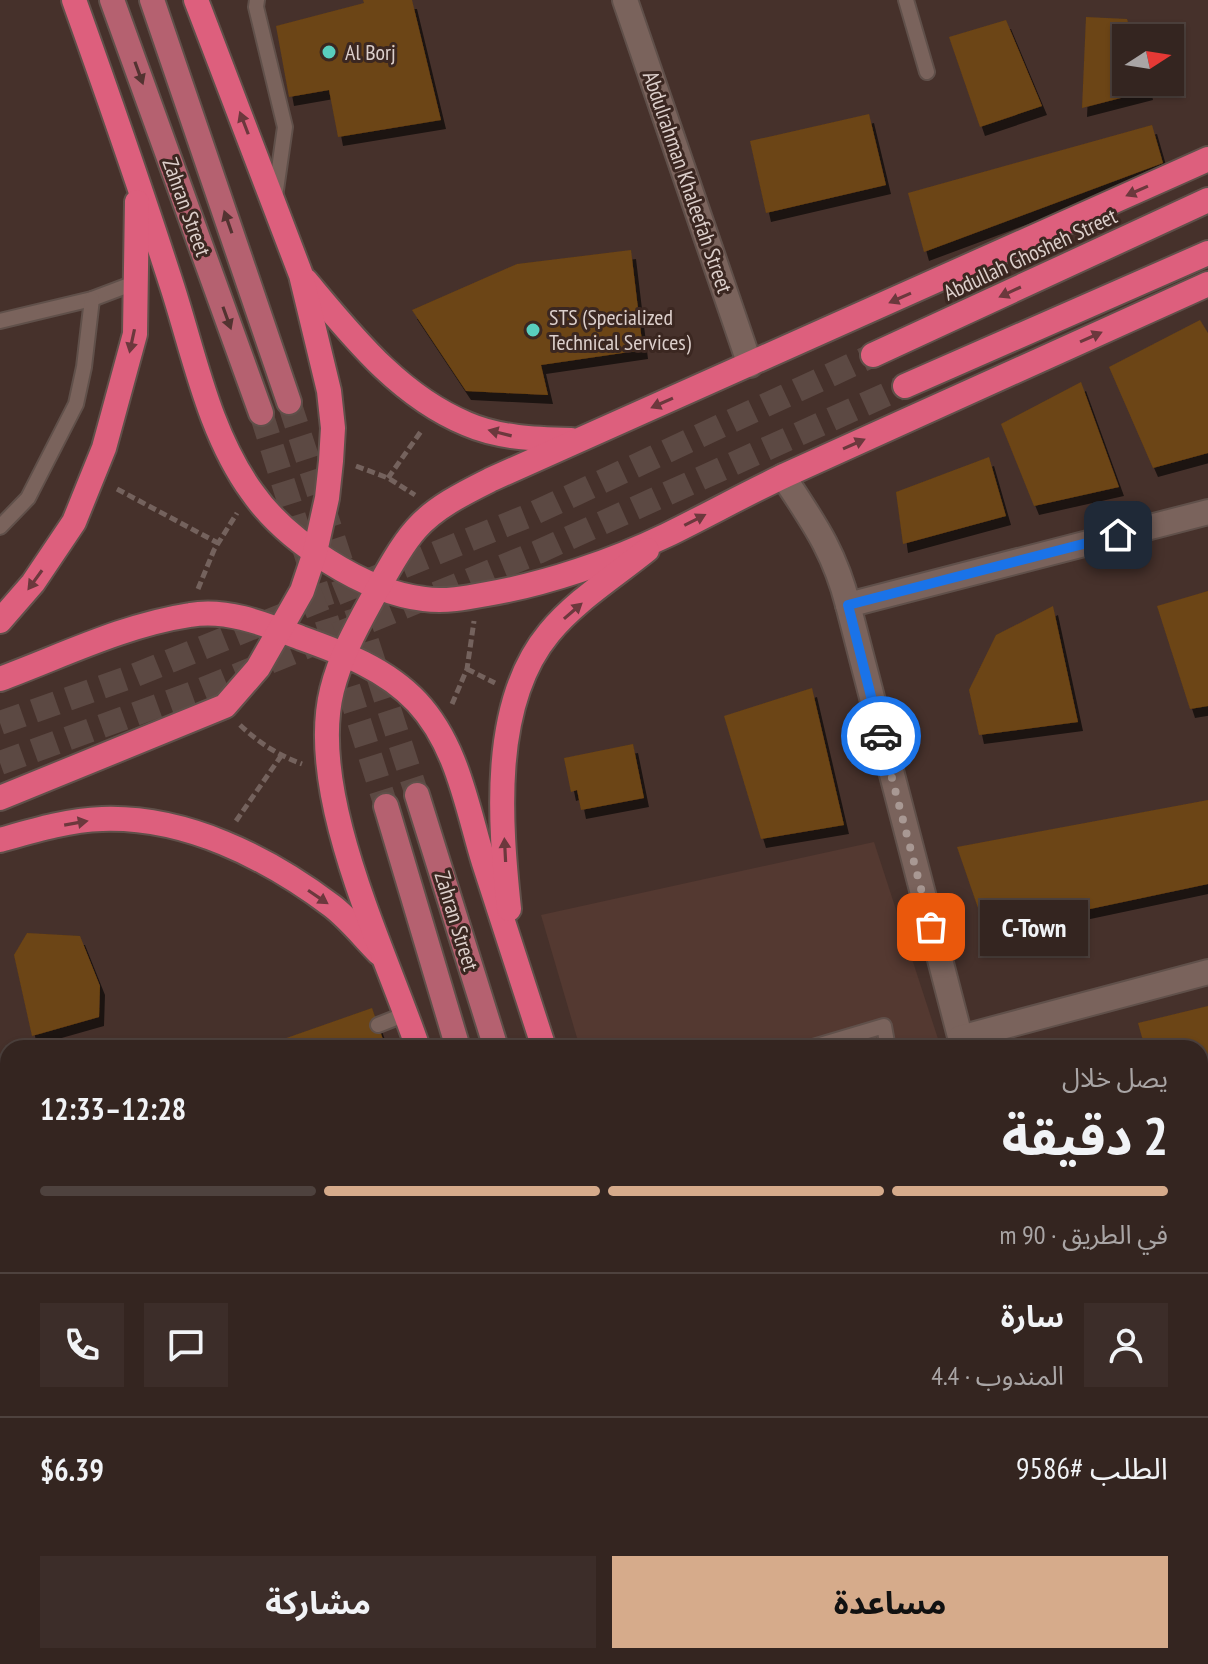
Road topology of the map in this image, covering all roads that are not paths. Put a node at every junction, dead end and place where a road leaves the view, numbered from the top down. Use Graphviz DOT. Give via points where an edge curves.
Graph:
graph roads {
  1 [pos="74,0"];
  2 [pos="112,0"];
  3 [pos="152,0"];
  4 [pos="196,0"];
  5 [pos="257,0"];
  6 [pos="625,0"];
  7 [pos="906,0"];
  8 [pos="927,72"];
  9 [pos="1208,159"];
  10 [pos="138,180"];
  11 [pos="1208,200"];
  12 [pos="274,201"];
  13 [pos="1208,253"];
  14 [pos="301,275"];
  15 [pos="137,282"];
  16 [pos="1208,284"];
  17 [pos="92,299"];
  18 [pos="0,321"];
  19 [pos="873,355"];
  20 [pos="750,365"];
  21 [pos="905,386"];
  22 [pos="289,402"];
  23 [pos="261,413"];
  24 [pos="577,441"];
  25 [pos="783,476"];
  26 [pos="1208,512"];
  27 [pos="0,527"];
  28 [pos="664,536"];
  29 [pos="315,552"];
  30 [pos="379,586"];
  31 [pos="848,605"];
  32 [pos="0,621"];
  33 [pos="279,630"];
  34 [pos="343,653"];
  35 [pos="0,679"];
  36 [pos="417,795"];
  37 [pos="0,798"];
  38 [pos="386,806"];
  39 [pos="0,840"];
  40 [pos="514,955"];
  41 [pos="382,957"];
  42 [pos="1208,972"];
  43 [pos="406,1014"];
  44 [pos="378,1025"];
  45 [pos="415,1040"];
  46 [pos="456,1040"];
  47 [pos="494,1040"];
  48 [pos="541,1040"];
  49 [pos="837,1040"];
  50 [pos="887,1040"];
  51 [pos="958,1040"];
  52 [pos="976,1040"];
  1 -- 10 [label="highway"];
  2 -- 23 [label="main road, Zahran Street, one-way"];
  22 -- 3 [label="main road, Zahran Street, one-way"];
  12 -- 4 [label="highway, one-way"];
  5 -- 12 [label="lane" via="285,127"];
  6 -- 20 [label="street, Abdulrahman Khaleefah Street"];
  7 -- 8 [label="lane"];
  9 -- 20 [label="highway, one-way"];
  10 -- 15 [label="highway"];
  10 -- 29 [label="highway" via="208,400 236,469 268,514"];
  11 -- 19 [label="highway, Abdullah Ghosheh Street, one-way"];
  12 -- 14 [label="highway"];
  13 -- 21 [label="highway"];
  24 -- 14 [label="highway, one-way" via="520,438 468,425 437,409 397,381"];
  14 -- 29 [label="highway" via="333,428 327,498"];
  15 -- 17 [label="lane"];
  15 -- 32 [label="highway, one-way" via="135,334 93,476 74,522"];
  25 -- 16 [label="highway, one-way"];
  17 -- 18 [label="lane"];
  17 -- 27 [label="lane" via="76,404 28,498"];
  20 -- 24 [label="highway, one-way"];
  24 -- 30 [label="highway" via="492,479 435,513 416,529"];
  28 -- 25 [label="highway, one-way"];
  25 -- 31 [label="street" via="830,550"];
  26 -- 31 [label="street"];
  28 -- 30 [label="highway" via="518,588 424,599"];
  40 -- 28 [label="highway, one-way" via="502,788 508,730 523,671 550,632"];
  29 -- 30 [label="highway"];
  29 -- 33 [label="highway" via="302,591"];
  30 -- 34 [label="highway"];
  31 -- 51 [label="street"];
  33 -- 34 [label="highway"];
  33 -- 35 [label="highway" via="231,616 192,614 127,631"];
  33 -- 37 [label="highway" via="258,668 225,706"];
  34 -- 40 [label="highway" via="395,683 437,729 459,775"];
  34 -- 41 [label="highway" via="331,693 330,770 344,839"];
  36 -- 47 [label="main road, Zahran Street"];
  38 -- 46 [label="main road, Zahran Street"];
  39 -- 41 [label="highway, one-way" via="99,819 179,828 280,871 334,908"];
  40 -- 48 [label="highway"];
  41 -- 43 [label="highway"];
  42 -- 52 [label="street"];
  43 -- 44 [label="lane"];
  43 -- 45 [label="highway"];
  49 -- 50 [label="lane" via="884,1026"];
}
